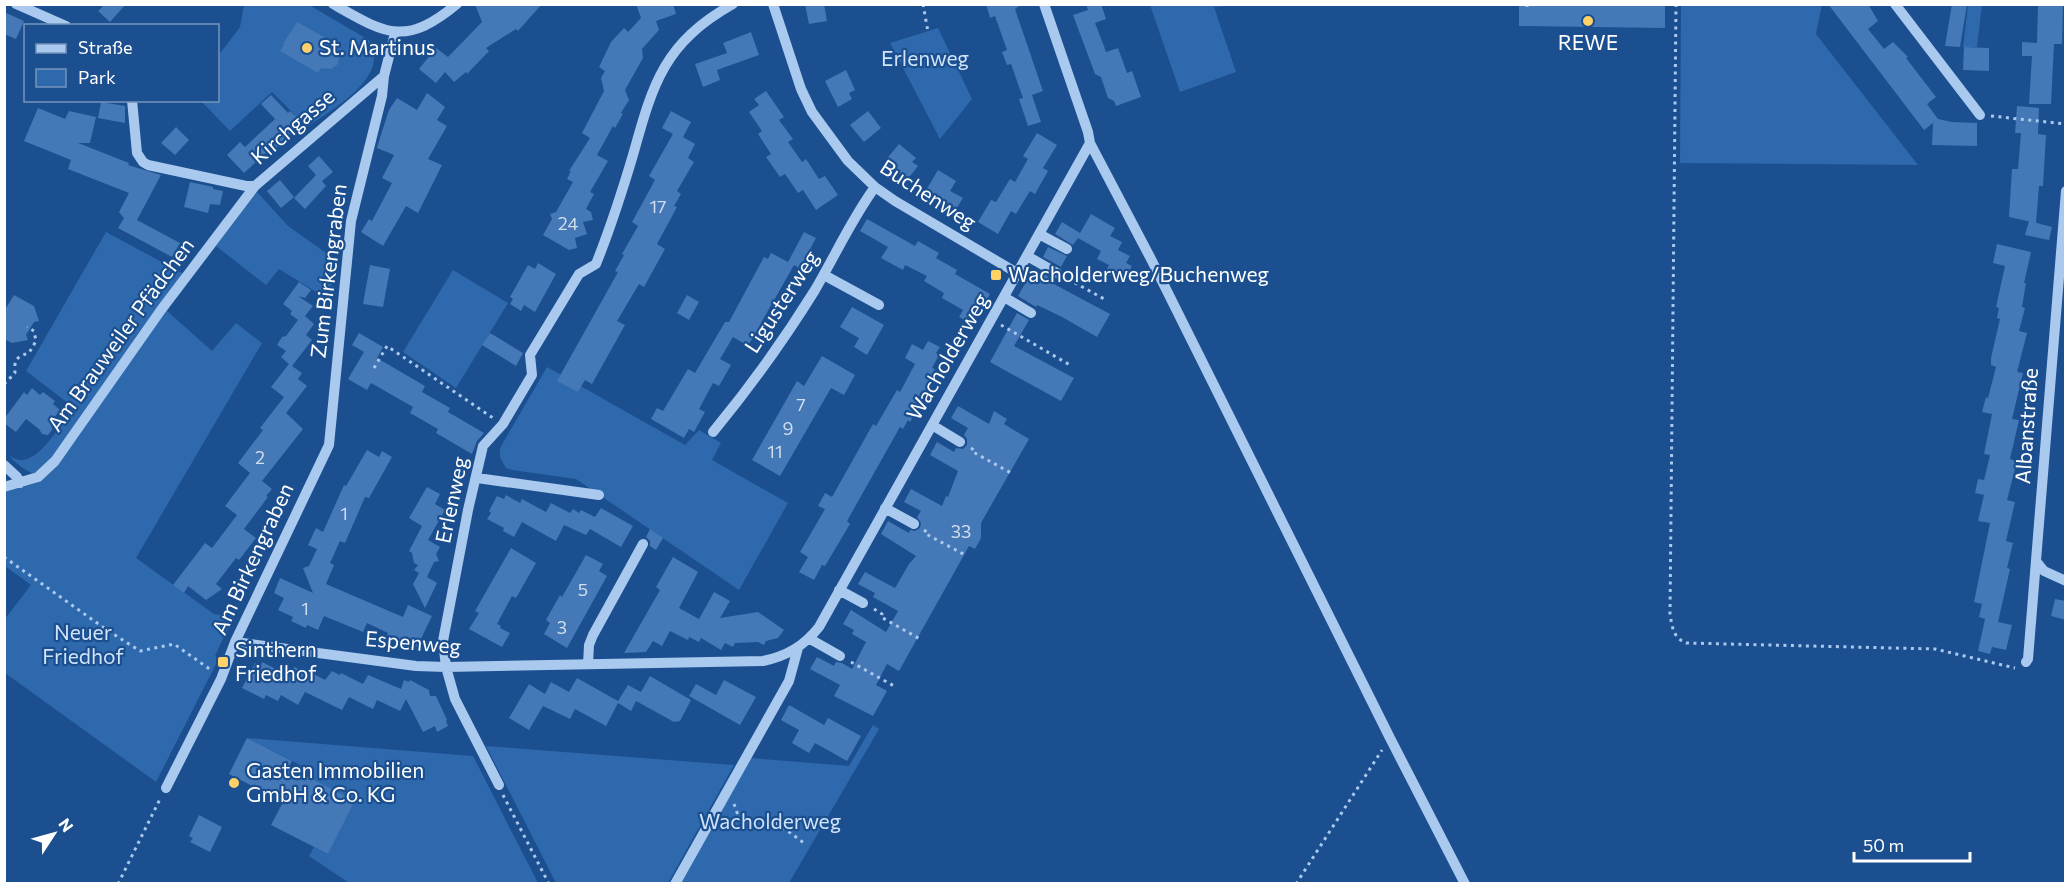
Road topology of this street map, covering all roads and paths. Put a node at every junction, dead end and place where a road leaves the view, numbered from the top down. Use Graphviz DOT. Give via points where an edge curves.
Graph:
graph roads {
  1 [pos="16,4"];
  2 [pos="333,4"];
  3 [pos="457,4"];
  4 [pos="733,4"];
  5 [pos="773,4"];
  6 [pos="922,4"];
  7 [pos="1044,4"];
  8 [pos="1527,4"];
  9 [pos="1676,4"];
  10 [pos="1895,4"];
  11 [pos="1527,10"];
  12 [pos="61,24"];
  13 [pos="928,32"];
  14 [pos="395,33"];
  15 [pos="384,76"];
  16 [pos="132,102"];
  17 [pos="1980,115"];
  18 [pos="2066,124"];
  19 [pos="1090,143"];
  20 [pos="255,186"];
  21 [pos="875,188"];
  22 [pos="2066,191"];
  23 [pos="1039,234"];
  24 [pos="2063,244"];
  25 [pos="1067,249"];
  26 [pos="1028,256"];
  27 [pos="1017,273"];
  28 [pos="1057,273"];
  29 [pos="824,275"];
  30 [pos="1004,297"];
  31 [pos="1106,300"];
  32 [pos="879,305"];
  33 [pos="1031,313"];
  34 [pos="992,320"];
  35 [pos="27,327"];
  36 [pos="1070,365"];
  37 [pos="374,368"];
  38 [pos="4,384"];
  39 [pos="502,424"];
  40 [pos="932,425"];
  41 [pos="712,432"];
  42 [pos="960,442"];
  43 [pos="329,445"];
  44 [pos="4,465"];
  45 [pos="1013,474"];
  46 [pos="477,478"];
  47 [pos="20,483"];
  48 [pos="4,487"];
  49 [pos="599,495"];
  50 [pos="885,508"];
  51 [pos="914,524"];
  52 [pos="643,544"];
  53 [pos="967,556"];
  54 [pos="4,557"];
  55 [pos="2036,561"];
  56 [pos="2066,581"];
  57 [pos="839,590"];
  58 [pos="863,603"];
  59 [pos="810,639"];
  60 [pos="920,639"];
  61 [pos="235,642"];
  62 [pos="798,648"];
  63 [pos="840,656"];
  64 [pos="2026,662"];
  65 [pos="588,664"];
  66 [pos="446,667"];
  67 [pos="221,679"];
  68 [pos="894,686"];
  69 [pos="1390,738"];
  70 [pos="499,785"];
  71 [pos="729,785"];
  72 [pos="166,788"];
  73 [pos="804,843"];
  74 [pos="118,884"];
  75 [pos="549,884"];
  76 [pos="675,884"];
  77 [pos="1296,884"];
  78 [pos="1465,884"];
  1 -- 12 [label="street"];
  2 -- 14 [label="street" via="366,23"];
  3 -- 14 [label="street" via="425,27"];
  4 -- 39 [label="street, Erlenweg" via="691,33 662,71 644,113 596,264 579,274 530,355 532,375"];
  5 -- 21 [label="street, Buchenweg" via="812,112 841,152"];
  6 -- 13 [label="path"];
  7 -- 19 [label="street"];
  8 -- 11 [label="path"];
  9 -- 64 [label="path" via="1672,629 1686,643 1935,649 2010,667 2020,668"];
  10 -- 17 [label="street"];
  14 -- 15 [label="street, Zum Birkengraben"];
  15 -- 20 [label="street, Kirchgasse"];
  15 -- 43 [label="street, Zum Birkengraben" via="351,221"];
  16 -- 20 [label="street, Kirchgasse" via="137,153 143,162"];
  17 -- 18 [label="path"];
  19 -- 23 [label="street, Wacholderweg"];
  19 -- 69 [label="street"];
  20 -- 47 [label="street, Am Brauweiler Pfädchen" via="54,461 38,477"];
  21 -- 27 [label="street, Buchenweg"];
  21 -- 29 [label="street, Ligusterweg"];
  22 -- 24 [label="street, Albanstraße"];
  23 -- 25 [label="street"];
  23 -- 26 [label="street, Wacholderweg"];
  24 -- 55 [label="street, Albanstraße"];
  26 -- 27 [label="street, Wacholderweg"];
  26 -- 28 [label="street"];
  27 -- 30 [label="street, Wacholderweg"];
  28 -- 31 [label="path"];
  29 -- 32 [label="street"];
  29 -- 41 [label="street, Ligusterweg" via="760,372"];
  30 -- 33 [label="street"];
  30 -- 34 [label="street, Wacholderweg"];
  34 -- 36 [label="path"];
  34 -- 40 [label="street, Wacholderweg"];
  35 -- 38 [label="path" via="34,331 36,341 29,353 18,357 15,373"];
  37 -- 39 [label="path" via="387,346"];
  39 -- 46 [label="street, Erlenweg" via="483,446"];
  40 -- 42 [label="street"];
  40 -- 50 [label="street, Wacholderweg"];
  42 -- 45 [label="path"];
  43 -- 61 [label="street, Am Birkengraben"];
  44 -- 47 [label="street"];
  46 -- 49 [label="street"];
  46 -- 66 [label="street, Erlenweg" via="443,641"];
  47 -- 48 [label="street, Am Brauweiler Pfädchen"];
  50 -- 51 [label="street"];
  50 -- 57 [label="street, Wacholderweg"];
  51 -- 53 [label="path"];
  52 -- 65 [label="street" via="593,634"];
  54 -- 67 [label="path" via="140,651 174,644"];
  55 -- 56 [label="street" via="2044,571"];
  55 -- 64 [label="street, Albanstraße"];
  57 -- 58 [label="street"];
  57 -- 59 [label="street, Wacholderweg"];
  58 -- 60 [label="path"];
  59 -- 62 [label="street, Wacholderweg"];
  59 -- 63 [label="street"];
  61 -- 66 [label="street, Espenweg"];
  61 -- 67 [label="street, Am Birkengraben"];
  62 -- 65 [label="street, Espenweg" via="763,661"];
  62 -- 71 [label="street" via="789,681"];
  63 -- 68 [label="path"];
  65 -- 66 [label="street, Espenweg"];
  66 -- 70 [label="street, Erlenweg" via="455,699"];
  67 -- 72 [label="street, Am Birkengraben"];
  69 -- 77 [label="path"];
  69 -- 78 [label="street"];
  70 -- 75 [label="path"];
  71 -- 73 [label="path" via="739,818 778,824"];
  71 -- 76 [label="street"];
  72 -- 74 [label="path"];
}
